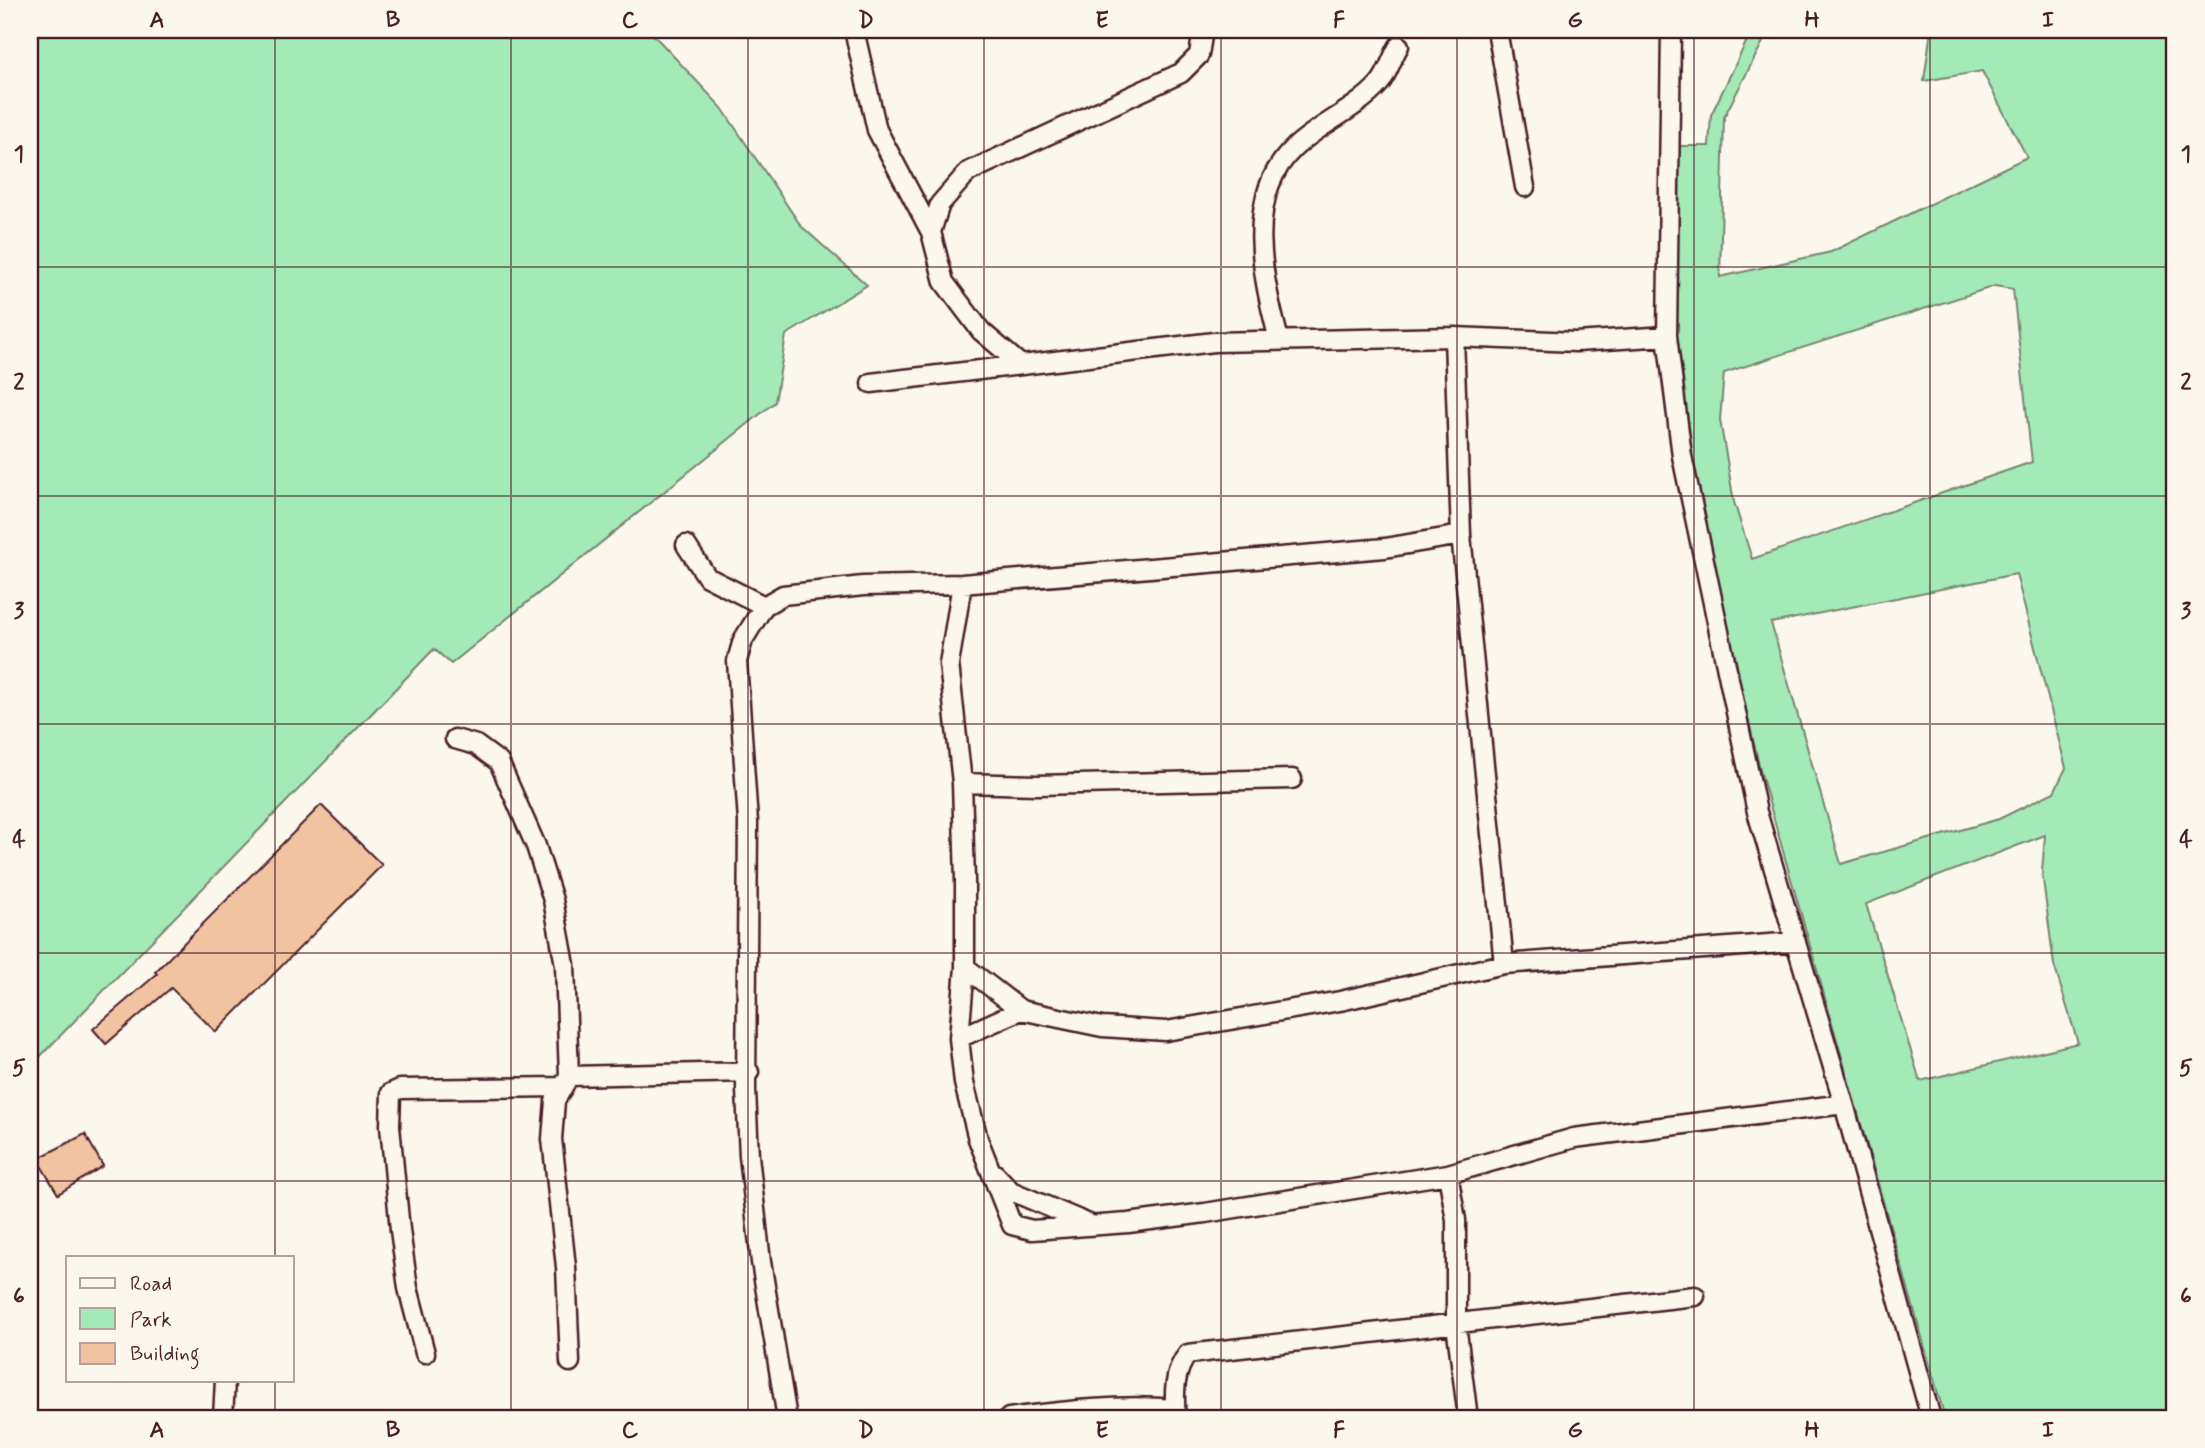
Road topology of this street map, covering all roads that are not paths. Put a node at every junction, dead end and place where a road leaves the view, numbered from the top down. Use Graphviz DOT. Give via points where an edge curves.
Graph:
graph roads {
  1 [pos="853,30"];
  2 [pos="1203,30"];
  3 [pos="1497,30"];
  4 [pos="1671,30"];
  5 [pos="1399,46"];
  6 [pos="1525,187"];
  7 [pos="931,232"];
  8 [pos="1667,336"];
  9 [pos="1454,337"];
  10 [pos="1279,340"];
  11 [pos="1021,365"];
  12 [pos="871,383"];
  13 [pos="1461,535"];
  14 [pos="686,545"];
  15 [pos="962,584"];
  16 [pos="764,606"];
  17 [pos="455,739"];
  18 [pos="1292,779"];
  19 [pos="962,783"];
  20 [pos="1796,942"];
  21 [pos="1504,964"];
  22 [pos="965,967"];
  23 [pos="1021,1010"];
  24 [pos="959,1038"];
  25 [pos="749,1072"];
  26 [pos="565,1081"];
  27 [pos="1844,1104"];
  28 [pos="985,1163"];
  29 [pos="1448,1174"];
  30 [pos="1091,1225"];
  31 [pos="1695,1296"];
  32 [pos="1456,1324"];
  33 [pos="425,1353"];
  34 [pos="570,1362"];
  35 [pos="225,1382"];
  36 [pos="1175,1413"];
  37 [pos="223,1418"];
  38 [pos="786,1418"];
  39 [pos="1009,1418"];
  40 [pos="1468,1418"];
  41 [pos="1931,1418"];
  1 -- 7 [label="street" via="877,130"];
  2 -- 7 [label="street" via="1199,55 1181,73 968,172 940,204"];
  3 -- 6 [label="street"];
  4 -- 8 [label="street"];
  5 -- 10 [label="street" via="1380,84 1293,148 1269,178 1264,198 1265,276"];
  7 -- 11 [label="street" via="944,282 962,310"];
  8 -- 9 [label="street" via="1576,342"];
  8 -- 20 [label="street" via="1682,456 1702,558 1757,812"];
  9 -- 10 [label="street"];
  9 -- 13 [label="street"];
  10 -- 11 [label="street" via="1214,342"];
  11 -- 12 [label="street"];
  13 -- 15 [label="street" via="1385,548"];
  13 -- 21 [label="street"];
  14 -- 16 [label="street" via="707,577"];
  15 -- 16 [label="street" via="863,586 783,595"];
  15 -- 19 [label="street" via="949,664"];
  16 -- 25 [label="street" via="743,640 737,661 748,822"];
  17 -- 26 [label="street" via="477,745 499,762 536,846 553,900 565,965"];
  18 -- 19 [label="street"];
  19 -- 22 [label="street"];
  20 -- 21 [label="street"];
  20 -- 27 [label="street"];
  21 -- 23 [label="street" via="1340,1001 1166,1031 1102,1027"];
  22 -- 23 [label="street"];
  22 -- 24 [label="street"];
  23 -- 24 [label="street"];
  24 -- 28 [label="street" via="964,1083"];
  25 -- 26 [label="street"];
  25 -- 38 [label="street" via="746,1090 754,1208"];
  26 -- 33 [label="street" via="391,1093 400,1230 408,1288"];
  26 -- 34 [label="street" via="555,1101 552,1139 566,1267"];
  27 -- 29 [label="street" via="1574,1138"];
  27 -- 41 [label="street"];
  28 -- 30 [label="street" via="1011,1191"];
  28 -- 30 [label="street" via="1012,1224 1032,1230"];
  29 -- 30 [label="street" via="1205,1213"];
  29 -- 32 [label="street" via="1456,1220"];
  31 -- 32 [label="street"];
  32 -- 36 [label="street" via="1188,1354 1178,1371"];
  32 -- 40 [label="street"];
  35 -- 37 [label="street"];
  36 -- 39 [label="street" via="1150,1407"];
}
